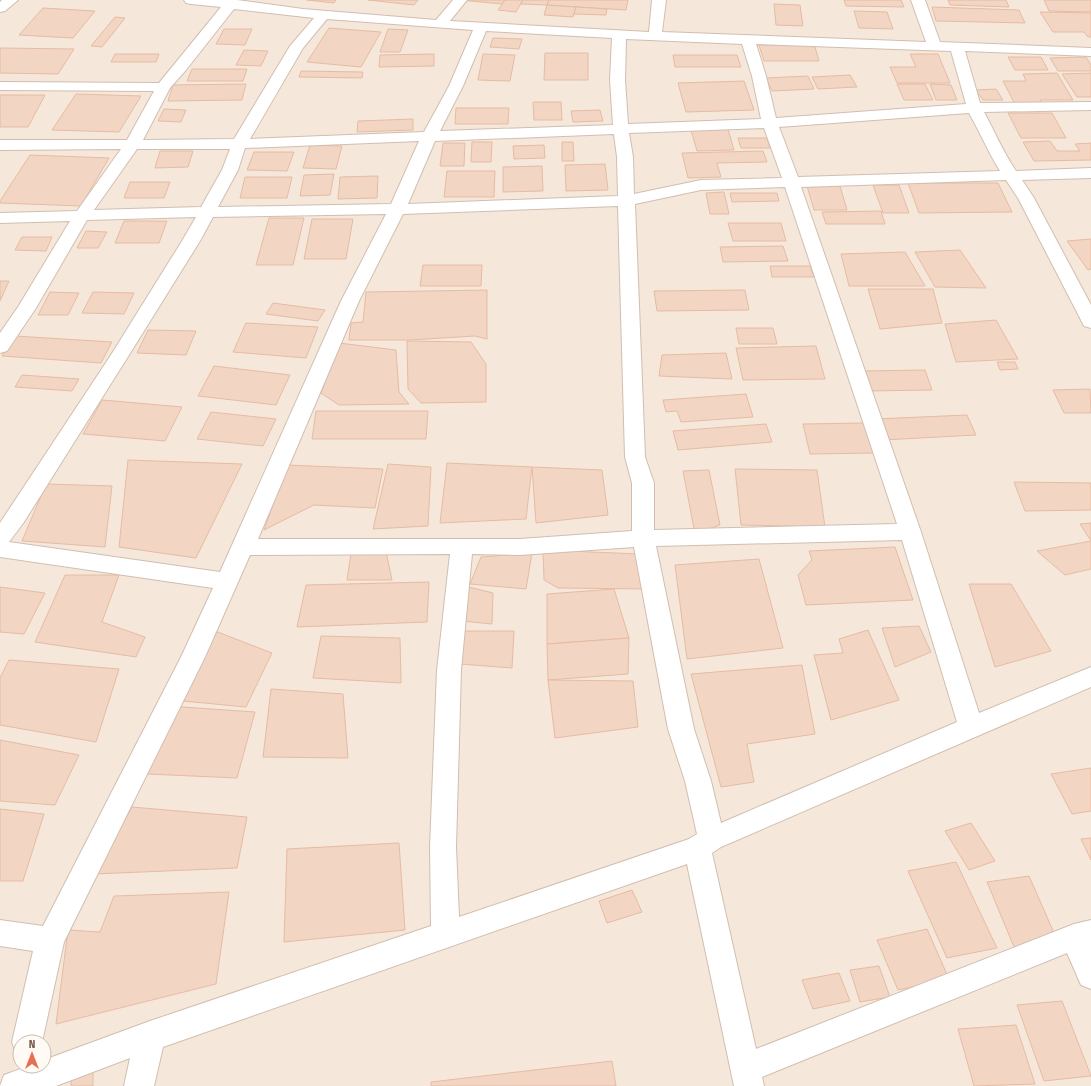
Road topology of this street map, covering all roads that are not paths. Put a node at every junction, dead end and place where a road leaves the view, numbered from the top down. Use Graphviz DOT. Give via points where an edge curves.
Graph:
graph roads {
  1 [pos="12,0"];
  2 [pos="191,0"];
  3 [pos="460,0"];
  4 [pos="659,0"];
  5 [pos="918,0"];
  6 [pos="230,2"];
  7 [pos="0,8"];
  8 [pos="323,14"];
  9 [pos="440,24"];
  10 [pos="480,27"];
  11 [pos="619,34"];
  12 [pos="655,35"];
  13 [pos="747,39"];
  14 [pos="935,46"];
  15 [pos="957,46"];
  16 [pos="1091,52"];
  17 [pos="0,86"];
  18 [pos="163,88"];
  19 [pos="1091,106"];
  20 [pos="974,108"];
  21 [pos="770,123"];
  22 [pos="620,130"];
  23 [pos="429,137"];
  24 [pos="239,144"];
  25 [pos="0,145"];
  26 [pos="132,145"];
  27 [pos="1091,174"];
  28 [pos="1011,176"];
  29 [pos="790,181"];
  30 [pos="627,201"];
  31 [pos="397,209"];
  32 [pos="207,212"];
  33 [pos="82,215"];
  34 [pos="0,218"];
  35 [pos="1091,322"];
  36 [pos="0,347"];
  37 [pos="910,532"];
  38 [pos="643,538"];
  39 [pos="0,539"];
  40 [pos="462,546"];
  41 [pos="244,548"];
  42 [pos="0,549"];
  43 [pos="228,582"];
  44 [pos="1091,677"];
  45 [pos="971,726"];
  46 [pos="704,843"];
  47 [pos="0,933"];
  48 [pos="445,935"];
  49 [pos="1083,935"];
  50 [pos="50,940"];
  51 [pos="1091,975"];
  52 [pos="29,1034"];
  53 [pos="150,1036"];
  54 [pos="747,1078"];
  55 [pos="18,1079"];
  56 [pos="139,1086"];
  1 -- 7 [label="street"];
  2 -- 6 [label="street"];
  3 -- 9 [label="street"];
  4 -- 12 [label="street"];
  5 -- 14 [label="street"];
  6 -- 8 [label="street"];
  6 -- 18 [label="street"];
  8 -- 9 [label="street"];
  8 -- 24 [label="street" via="298,46"];
  9 -- 10 [label="street"];
  10 -- 11 [label="street"];
  10 -- 23 [label="street" via="456,86"];
  11 -- 12 [label="street"];
  11 -- 22 [label="street" via="617,57"];
  12 -- 13 [label="street"];
  13 -- 14 [label="street"];
  13 -- 21 [label="street"];
  14 -- 15 [label="street"];
  15 -- 16 [label="street"];
  15 -- 20 [label="street"];
  17 -- 18 [label="street"];
  18 -- 26 [label="street"];
  19 -- 20 [label="street"];
  20 -- 21 [label="street"];
  20 -- 28 [label="street" via="990,136 995,151"];
  21 -- 22 [label="street"];
  21 -- 29 [label="street"];
  22 -- 23 [label="street"];
  22 -- 30 [label="street" via="625,157"];
  23 -- 24 [label="street"];
  23 -- 31 [label="street"];
  24 -- 26 [label="street"];
  24 -- 32 [label="street" via="230,170"];
  25 -- 26 [label="street"];
  26 -- 33 [label="street"];
  27 -- 28 [label="street"];
  28 -- 29 [label="street"];
  28 -- 35 [label="street" via="1026,198"];
  29 -- 30 [label="street" via="701,184"];
  29 -- 37 [label="street"];
  30 -- 31 [label="street"];
  30 -- 38 [label="street" via="635,457 643,482"];
  31 -- 32 [label="street"];
  31 -- 41 [label="street" via="350,301"];
  32 -- 33 [label="street"];
  32 -- 39 [label="street" via="120,355"];
  33 -- 34 [label="street"];
  33 -- 36 [label="street" via="27,308"];
  37 -- 38 [label="street"];
  37 -- 45 [label="street"];
  38 -- 40 [label="street" via="520,547"];
  38 -- 46 [label="street" via="681,729 698,781"];
  40 -- 41 [label="street"];
  40 -- 48 [label="street" via="449,670 443,847"];
  41 -- 43 [label="street"];
  42 -- 43 [label="street"];
  43 -- 50 [label="street" via="186,671"];
  44 -- 45 [label="street"];
  45 -- 46 [label="street"];
  46 -- 48 [label="street"];
  46 -- 54 [label="street"];
  47 -- 50 [label="street"];
  48 -- 53 [label="street"];
  49 -- 51 [label="street"];
  49 -- 54 [label="street"];
  50 -- 52 [label="street"];
  53 -- 55 [label="street"];
  53 -- 56 [label="street"];
}
